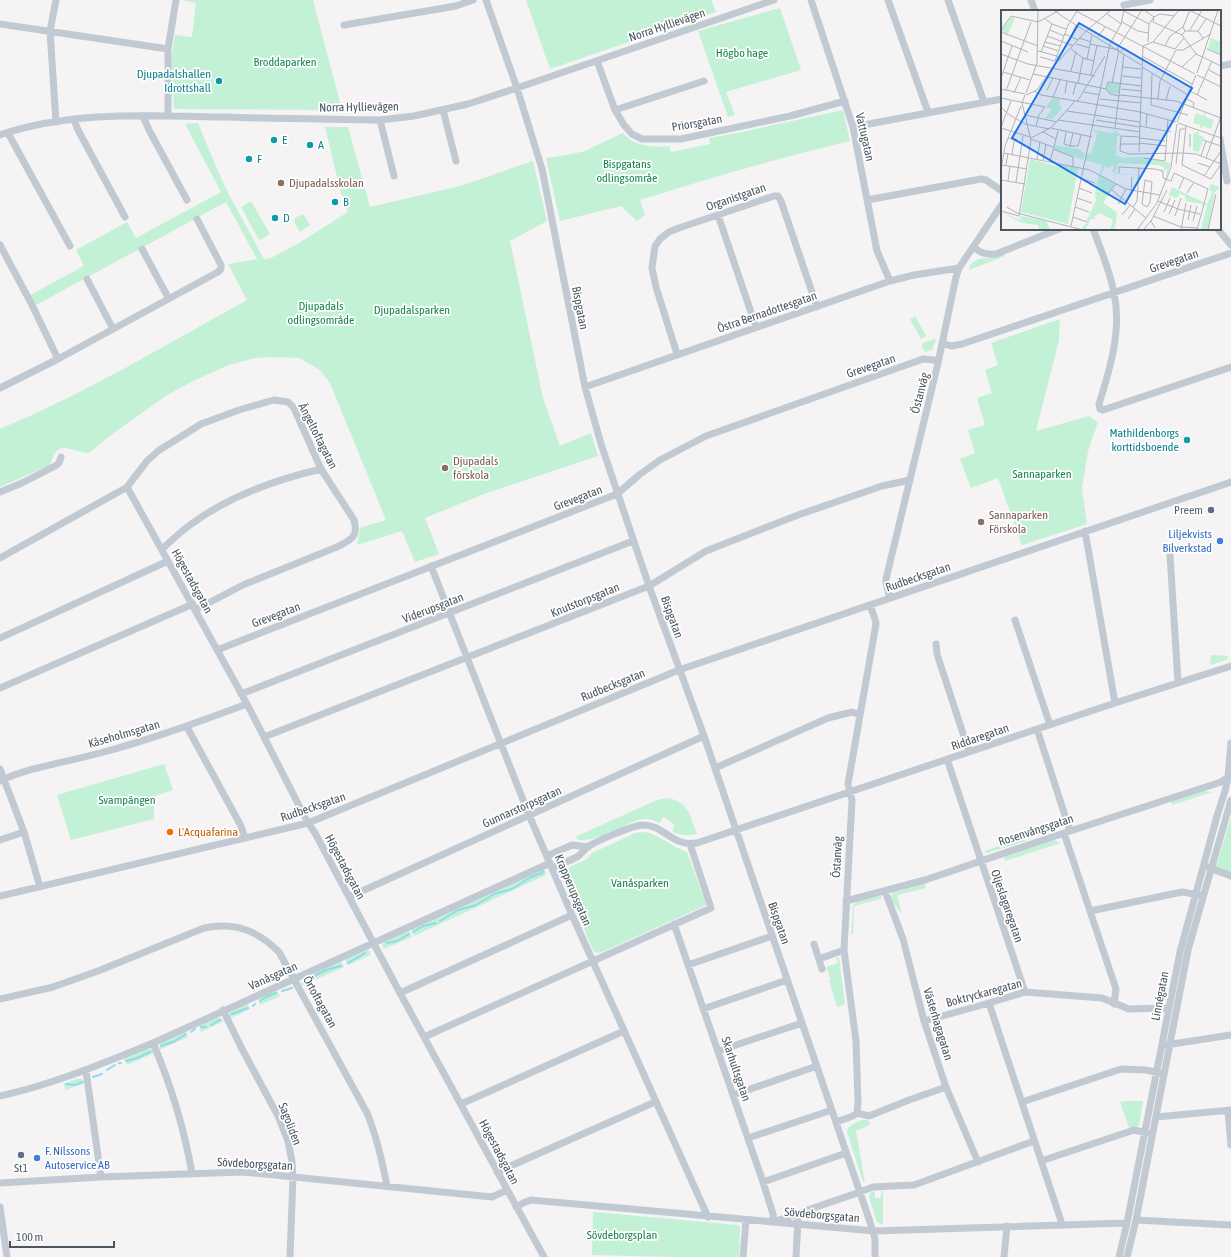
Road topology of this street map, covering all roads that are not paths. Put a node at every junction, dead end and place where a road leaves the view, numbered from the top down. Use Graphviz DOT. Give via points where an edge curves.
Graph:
graph roads {
  1 [pos="56,0"];
  2 [pos="176,0"];
  3 [pos="473,0"];
  4 [pos="486,0"];
  5 [pos="774,0"];
  6 [pos="811,0"];
  7 [pos="888,0"];
  8 [pos="948,0"];
  9 [pos="1031,0"];
  10 [pos="1150,0"];
  11 [pos="1124,5"];
  12 [pos="1035,10"];
  13 [pos="0,24"];
  14 [pos="344,25"];
  15 [pos="50,31"];
  16 [pos="168,49"];
  17 [pos="597,61"];
  18 [pos="1231,64"];
  19 [pos="1221,66"];
  20 [pos="704,81"];
  21 [pos="517,88"];
  22 [pos="1001,99"];
  23 [pos="845,101"];
  24 [pos="984,102"];
  25 [pos="443,110"];
  26 [pos="615,110"];
  27 [pos="928,112"];
  28 [pos="143,116"];
  29 [pos="168,116"];
  30 [pos="74,120"];
  31 [pos="380,120"];
  32 [pos="56,122"];
  33 [pos="853,127"];
  34 [pos="8,133"];
  35 [pos="0,136"];
  36 [pos="1221,146"];
  37 [pos="456,161"];
  38 [pos="394,176"];
  39 [pos="1226,181"];
  40 [pos="1001,190"];
  41 [pos="187,200"];
  42 [pos="867,200"];
  43 [pos="1001,205"];
  44 [pos="718,215"];
  45 [pos="125,216"];
  46 [pos="196,219"];
  47 [pos="1056,230"];
  48 [pos="1093,230"];
  49 [pos="1219,230"];
  50 [pos="0,245"];
  51 [pos="1231,245"];
  52 [pos="70,246"];
  53 [pos="973,247"];
  54 [pos="142,249"];
  55 [pos="1231,253"];
  56 [pos="960,268"];
  57 [pos="87,279"];
  58 [pos="890,281"];
  59 [pos="1114,293"];
  60 [pos="169,299"];
  61 [pos="817,306"];
  62 [pos="756,327"];
  63 [pos="113,329"];
  64 [pos="942,343"];
  65 [pos="678,354"];
  66 [pos="58,358"];
  67 [pos="938,363"];
  68 [pos="1231,367"];
  69 [pos="585,387"];
  70 [pos="0,388"];
  71 [pos="61,457"];
  72 [pos="321,469"];
  73 [pos="910,480"];
  74 [pos="1231,482"];
  75 [pos="126,486"];
  76 [pos="0,492"];
  77 [pos="617,494"];
  78 [pos="1085,531"];
  79 [pos="633,541"];
  80 [pos="162,549"];
  81 [pos="1170,555"];
  82 [pos="0,558"];
  83 [pos="168,561"];
  84 [pos="431,566"];
  85 [pos="649,586"];
  86 [pos="890,598"];
  87 [pos="870,605"];
  88 [pos="194,607"];
  89 [pos="450,613"];
  90 [pos="1015,620"];
  91 [pos="0,638"];
  92 [pos="936,644"];
  93 [pos="217,650"];
  94 [pos="467,658"];
  95 [pos="1231,666"];
  96 [pos="679,670"];
  97 [pos="1178,682"];
  98 [pos="0,688"];
  99 [pos="241,694"];
  100 [pos="1114,703"];
  101 [pos="247,704"];
  102 [pos="860,715"];
  103 [pos="1050,725"];
  104 [pos="187,727"];
  105 [pos="1037,729"];
  106 [pos="704,736"];
  107 [pos="264,737"];
  108 [pos="1231,742"];
  109 [pos="501,743"];
  110 [pos="969,752"];
  111 [pos="947,759"];
  112 [pos="714,768"];
  113 [pos="0,769"];
  114 [pos="1230,776"];
  115 [pos="2,780"];
  116 [pos="850,791"];
  117 [pos="1231,800"];
  118 [pos="529,815"];
  119 [pos="308,823"];
  120 [pos="736,830"];
  121 [pos="24,832"];
  122 [pos="1067,832"];
  123 [pos="245,838"];
  124 [pos="0,840"];
  125 [pos="690,844"];
  126 [pos="588,847"];
  127 [pos="980,861"];
  128 [pos="550,862"];
  129 [pos="1208,867"];
  130 [pos="1231,876"];
  131 [pos="40,887"];
  132 [pos="885,891"];
  133 [pos="1195,894"];
  134 [pos="0,896"];
  135 [pos="1203,896"];
  136 [pos="348,897"];
  137 [pos="846,901"];
  138 [pos="1090,912"];
  139 [pos="572,915"];
  140 [pos="674,924"];
  141 [pos="772,936"];
  142 [pos="373,942"];
  143 [pos="814,944"];
  144 [pos="844,950"];
  145 [pos="819,959"];
  146 [pos="591,961"];
  147 [pos="688,965"];
  148 [pos="822,969"];
  149 [pos="294,978"];
  150 [pos="787,980"];
  151 [pos="1024,992"];
  152 [pos="400,993"];
  153 [pos="0,999"];
  154 [pos="990,1003"];
  155 [pos="1114,1004"];
  156 [pos="703,1008"];
  157 [pos="1169,1009"];
  158 [pos="223,1010"];
  159 [pos="924,1021"];
  160 [pos="802,1023"];
  161 [pos="624,1031"];
  162 [pos="1231,1035"];
  163 [pos="424,1037"];
  164 [pos="153,1043"];
  165 [pos="1162,1044"];
  166 [pos="1170,1045"];
  167 [pos="718,1052"];
  168 [pos="817,1066"];
  169 [pos="86,1071"];
  170 [pos="1160,1073"];
  171 [pos="946,1087"];
  172 [pos="733,1095"];
  173 [pos="0,1096"];
  174 [pos="655,1102"];
  175 [pos="1022,1102"];
  176 [pos="461,1104"];
  177 [pos="832,1110"];
  178 [pos="1229,1110"];
  179 [pos="857,1113"];
  180 [pos="1156,1117"];
  181 [pos="836,1122"];
  182 [pos="1148,1133"];
  183 [pos="748,1138"];
  184 [pos="1034,1141"];
  185 [pos="1231,1145"];
  186 [pos="846,1153"];
  187 [pos="1041,1161"];
  188 [pos="978,1162"];
  189 [pos="497,1172"];
  190 [pos="192,1173"];
  191 [pos="293,1176"];
  192 [pos="101,1177"];
  193 [pos="763,1182"];
  194 [pos="0,1183"];
  195 [pos="387,1186"];
  196 [pos="507,1190"];
  197 [pos="860,1192"];
  198 [pos="0,1207"];
  199 [pos="516,1207"];
  200 [pos="798,1214"];
  201 [pos="708,1217"];
  202 [pos="746,1220"];
  203 [pos="1136,1220"];
  204 [pos="1,1222"];
  205 [pos="773,1222"];
  206 [pos="1127,1223"];
  207 [pos="798,1224"];
  208 [pos="1062,1224"];
  209 [pos="1007,1226"];
  210 [pos="1231,1226"];
  211 [pos="874,1231"];
  212 [pos="7,1257"];
  213 [pos="290,1257"];
  214 [pos="544,1257"];
  215 [pos="743,1257"];
  216 [pos="796,1257"];
  217 [pos="875,1257"];
  218 [pos="1004,1257"];
  219 [pos="1119,1257"];
  220 [pos="1127,1257"];
  1 -- 15 [label="street"];
  2 -- 16 [label="street"];
  3 -- 14 [label="street" via="456,6"];
  4 -- 21 [label="street, Bispgatan"];
  5 -- 17 [label="street, Norra Hyllievägen"];
  6 -- 23 [label="street, Vattugatan"];
  7 -- 27 [label="street"];
  8 -- 24 [label="street"];
  9 -- 12 [label="street"];
  10 -- 11 [label="street"];
  13 -- 15 [label="street"];
  15 -- 16 [label="street"];
  15 -- 32 [label="street"];
  16 -- 29 [label="street"];
  17 -- 21 [label="street, Norra Hyllievägen"];
  17 -- 26 [label="street, Priorsgatan"];
  18 -- 19 [label="street"];
  20 -- 26 [label="street"];
  21 -- 25 [label="street, Norra Hyllievägen"];
  21 -- 69 [label="street, Bispgatan" via="542,169"];
  22 -- 24 [label="street"];
  23 -- 26 [label="street, Priorsgatan" via="783,118 681,139 659,140 642,139 632,134"];
  23 -- 33 [label="street, Vattugatan"];
  24 -- 27 [label="street"];
  25 -- 31 [label="street, Norra Hyllievägen"];
  25 -- 37 [label="street"];
  27 -- 33 [label="street"];
  28 -- 29 [label="street, Norra Hyllievägen"];
  28 -- 30 [label="street, Norra Hyllievägen" via="108,116"];
  28 -- 41 [label="street"];
  29 -- 31 [label="street, Norra Hyllievägen"];
  30 -- 32 [label="street, Norra Hyllievägen"];
  30 -- 45 [label="street"];
  31 -- 38 [label="street"];
  32 -- 34 [label="street, Norra Hyllievägen"];
  33 -- 42 [label="street, Vattugatan"];
  34 -- 35 [label="street, Norra Hyllievägen"];
  34 -- 52 [label="street"];
  36 -- 39 [label="street"];
  40 -- 42 [label="street" via="981,179"];
  42 -- 58 [label="street, Vattugatan" via="877,251"];
  43 -- 53 [label="street, Östanväg"];
  44 -- 61 [label="street, Organistgatan" via="778,196"];
  44 -- 62 [label="street"];
  44 -- 65 [label="street, Organistgatan" via="669,232 656,246 652,268"];
  46 -- 60 [label="street" via="221,269"];
  47 -- 53 [label="street" via="996,254 980,252"];
  48 -- 59 [label="street"];
  49 -- 51 [label="street"];
  50 -- 66 [label="street"];
  53 -- 56 [label="street, Östanväg"];
  54 -- 60 [label="street"];
  55 -- 59 [label="street, Grevegatan"];
  56 -- 58 [label="street, Östra Bernadottesgatan"];
  56 -- 64 [label="street, Östanväg"];
  57 -- 63 [label="street"];
  58 -- 61 [label="street, Östra Bernadottesgatan"];
  59 -- 64 [label="street, Grevegatan" via="962,344 951,346"];
  59 -- 68 [label="street" via="1117,315 1115,337 1100,409 1104,410"];
  60 -- 63 [label="street"];
  61 -- 62 [label="street, Östra Bernadottesgatan"];
  62 -- 65 [label="street, Östra Bernadottesgatan"];
  63 -- 66 [label="street"];
  64 -- 67 [label="street, Östanväg"];
  65 -- 69 [label="street, Östra Bernadottesgatan"];
  66 -- 70 [label="street"];
  67 -- 73 [label="street, Östanväg"];
  67 -- 77 [label="street, Grevegatan" via="923,359 706,436 660,460"];
  69 -- 77 [label="street, Bispgatan"];
  71 -- 76 [label="street" via="55,466"];
  72 -- 75 [label="street, Ängeltoftagatan" via="294,408 288,402 274,400 218,417 185,433 146,461"];
  72 -- 80 [label="street" via="278,480 240,495 189,525"];
  72 -- 88 [label="street, Ängeltoftagatan" via="354,520 355,534 351,539"];
  73 -- 85 [label="street, Knutstorpsgatan" via="875,488 706,551"];
  73 -- 86 [label="street, Östanväg" via="886,579"];
  74 -- 78 [label="street, Rudbecksgatan"];
  75 -- 80 [label="street, Högestadsgatan"];
  75 -- 82 [label="street"];
  77 -- 79 [label="street, Bispgatan"];
  77 -- 84 [label="street, Grevegatan"];
  78 -- 86 [label="street, Rudbecksgatan"];
  78 -- 100 [label="street"];
  79 -- 85 [label="street, Bispgatan"];
  79 -- 89 [label="street, Viderupsgatan"];
  80 -- 83 [label="street, Högestadsgatan"];
  81 -- 97 [label="street"];
  83 -- 88 [label="street, Högestadsgatan"];
  83 -- 91 [label="street"];
  84 -- 89 [label="street, Krapperupsgatan"];
  84 -- 93 [label="street, Grevegatan"];
  85 -- 94 [label="street, Knutstorpsgatan"];
  85 -- 96 [label="street, Bispgatan"];
  86 -- 87 [label="street, Rudbecksgatan"];
  87 -- 96 [label="street, Rudbecksgatan"];
  87 -- 102 [label="street, Östanväg" via="876,624"];
  88 -- 93 [label="street, Högestadsgatan"];
  88 -- 98 [label="street"];
  89 -- 94 [label="street, Krapperupsgatan"];
  89 -- 99 [label="street, Viderupsgatan"];
  90 -- 103 [label="street"];
  92 -- 110 [label="street"];
  93 -- 99 [label="street, Högestadsgatan"];
  94 -- 107 [label="street, Knutstorpsgatan"];
  94 -- 109 [label="street, Krapperupsgatan"];
  95 -- 97 [label="street, Riddaregatan"];
  96 -- 106 [label="street, Bispgatan"];
  96 -- 109 [label="street, Rudbecksgatan"];
  97 -- 100 [label="street, Riddaregatan"];
  99 -- 101 [label="street, Högestadsgatan"];
  100 -- 103 [label="street, Riddaregatan"];
  101 -- 104 [label="street, Kåseholmsgatan"];
  101 -- 107 [label="street, Högestadsgatan"];
  102 -- 112 [label="street" via="852,712 828,718"];
  102 -- 116 [label="street, Östanväg" via="848,784"];
  103 -- 105 [label="street, Riddaregatan"];
  104 -- 115 [label="street, Kåseholmsgatan" via="22,772"];
  104 -- 123 [label="street" via="241,826"];
  105 -- 110 [label="street, Riddaregatan"];
  105 -- 122 [label="street"];
  106 -- 112 [label="street, Bispgatan"];
  106 -- 118 [label="street, Gunnarstorpsgatan"];
  107 -- 119 [label="street, Högestadsgatan"];
  108 -- 114 [label="street, Linnégatan"];
  109 -- 118 [label="street, Krapperupsgatan"];
  109 -- 119 [label="street, Rudbecksgatan"];
  110 -- 111 [label="street, Riddaregatan"];
  111 -- 116 [label="street, Riddaregatan"];
  111 -- 127 [label="street, Oljeslagaregatan"];
  112 -- 120 [label="street, Bispgatan"];
  113 -- 115 [label="street"];
  114 -- 122 [label="street, Rosenvångsgatan" via="1217,783"];
  114 -- 129 [label="street, Linnégatan" via="1216,816"];
  115 -- 121 [label="street"];
  116 -- 120 [label="street, Riddaregatan"];
  116 -- 137 [label="street, Östanväg" via="852,800"];
  117 -- 129 [label="street, Linnégatan"];
  118 -- 128 [label="street, Krapperupsgatan"];
  118 -- 136 [label="street, Gunnarstorpsgatan"];
  119 -- 123 [label="street, Rudbecksgatan"];
  119 -- 136 [label="street, Högestadsgatan"];
  120 -- 125 [label="street"];
  120 -- 141 [label="street, Bispgatan"];
  121 -- 124 [label="street"];
  121 -- 131 [label="street"];
  122 -- 127 [label="street, Rosenvångsgatan"];
  122 -- 138 [label="street"];
  123 -- 131 [label="street, Rudbecksgatan"];
  125 -- 126 [label="street" via="675,840 651,826 643,825 627,829"];
  125 -- 140 [label="street" via="712,908"];
  126 -- 128 [label="street" via="579,856"];
  126 -- 128 [label="street" via="572,845"];
  127 -- 132 [label="street, Rosenvångsgatan"];
  127 -- 151 [label="street, Oljeslagaregatan"];
  128 -- 139 [label="street, Krapperupsgatan"];
  128 -- 142 [label="street, Vanåsgatan"];
  129 -- 130 [label="street"];
  129 -- 133 [label="street, Linnégatan"];
  129 -- 135 [label="street, Linnégatan"];
  131 -- 134 [label="street, Rudbecksgatan"];
  132 -- 137 [label="street, Rosenvångsgatan"];
  132 -- 159 [label="street, Västerhagagatan" via="903,939"];
  133 -- 135 [label="street"];
  133 -- 138 [label="street" via="1182,892"];
  133 -- 157 [label="street, Linnégatan"];
  135 -- 166 [label="street, Linnégatan" via="1188,950"];
  136 -- 142 [label="street, Högestadsgatan"];
  137 -- 144 [label="street, Östanväg"];
  138 -- 155 [label="street" via="1116,990"];
  139 -- 146 [label="street, Krapperupsgatan"];
  139 -- 152 [label="street"];
  140 -- 146 [label="street"];
  140 -- 147 [label="street, Skarhultsgatan"];
  141 -- 147 [label="street"];
  141 -- 150 [label="street, Bispgatan"];
  142 -- 149 [label="street, Vanåsgatan"];
  142 -- 152 [label="street, Högestadsgatan"];
  143 -- 145 [label="street"];
  144 -- 145 [label="street"];
  144 -- 179 [label="street, Östanväg" via="856,1041"];
  145 -- 148 [label="street"];
  146 -- 161 [label="street, Krapperupsgatan"];
  146 -- 163 [label="street"];
  147 -- 156 [label="street, Skarhultsgatan"];
  149 -- 153 [label="street, Örtoftagatan" via="279,952 260,936 236,927 215,926 193,932 53,987"];
  149 -- 158 [label="street, Vanåsgatan"];
  149 -- 195 [label="street, Örtoftagatan" via="367,1113 380,1152"];
  150 -- 156 [label="street"];
  150 -- 160 [label="street, Bispgatan"];
  151 -- 154 [label="street, Boktryckaregatan"];
  151 -- 155 [label="street, Boktryckaregatan" via="1102,998"];
  152 -- 163 [label="street, Högestadsgatan"];
  154 -- 159 [label="street, Boktryckaregatan"];
  154 -- 175 [label="street"];
  155 -- 157 [label="street, Boktryckaregatan" via="1128,1009"];
  156 -- 167 [label="street, Skarhultsgatan"];
  157 -- 165 [label="street, Linnégatan"];
  158 -- 164 [label="street, Vanåsgatan"];
  158 -- 191 [label="street, Sagoliden" via="278,1116 288,1141"];
  159 -- 171 [label="street, Västerhagagatan"];
  160 -- 167 [label="street"];
  160 -- 168 [label="street, Bispgatan"];
  161 -- 174 [label="street, Krapperupsgatan"];
  161 -- 176 [label="street"];
  162 -- 166 [label="street"];
  163 -- 176 [label="street, Högestadsgatan"];
  164 -- 169 [label="street, Vanåsgatan"];
  164 -- 190 [label="street" via="178,1109"];
  165 -- 166 [label="street"];
  165 -- 170 [label="street, Linnégatan"];
  166 -- 170 [label="street, Linnégatan"];
  167 -- 172 [label="street, Skarhultsgatan"];
  168 -- 172 [label="street"];
  168 -- 177 [label="street, Bispgatan"];
  169 -- 173 [label="street, Vanåsgatan"];
  169 -- 192 [label="street"];
  170 -- 175 [label="street" via="1120,1069"];
  170 -- 180 [label="street, Linnégatan"];
  170 -- 182 [label="street, Linnégatan"];
  171 -- 179 [label="street" via="869,1116"];
  171 -- 188 [label="street, Västerhagagatan"];
  172 -- 183 [label="street, Skarhultsgatan"];
  174 -- 189 [label="street"];
  174 -- 201 [label="street, Krapperupsgatan"];
  175 -- 184 [label="street"];
  176 -- 189 [label="street, Högestadsgatan"];
  177 -- 181 [label="street, Bispgatan"];
  177 -- 183 [label="street"];
  178 -- 180 [label="street"];
  178 -- 185 [label="street"];
  179 -- 181 [label="street"];
  180 -- 182 [label="street, Linnégatan"];
  181 -- 186 [label="street, Bispgatan"];
  182 -- 187 [label="street" via="1134,1130"];
  182 -- 203 [label="street, Linnégatan"];
  182 -- 206 [label="street, Linnégatan"];
  183 -- 193 [label="street, Skarhultsgatan"];
  184 -- 187 [label="street"];
  184 -- 188 [label="street"];
  186 -- 193 [label="street"];
  186 -- 197 [label="street, Bispgatan"];
  187 -- 208 [label="street"];
  188 -- 197 [label="street" via="914,1185 873,1187"];
  189 -- 196 [label="street, Högestadsgatan"];
  190 -- 191 [label="street, Sövdeborgsgatan" via="243,1172"];
  190 -- 192 [label="street, Sövdeborgsgatan"];
  191 -- 195 [label="street, Sövdeborgsgatan"];
  191 -- 213 [label="street, Sagoliden"];
  192 -- 194 [label="street, Sövdeborgsgatan"];
  193 -- 205 [label="street, Skarhultsgatan"];
  195 -- 196 [label="street, Sövdeborgsgatan" via="492,1197"];
  196 -- 199 [label="street, Högestadsgatan"];
  197 -- 200 [label="street"];
  197 -- 211 [label="street, Bispgatan"];
  198 -- 204 [label="street"];
  199 -- 201 [label="street, Sövdeborgsgatan" via="531,1200"];
  199 -- 214 [label="street, Högestadsgatan"];
  200 -- 205 [label="street"];
  200 -- 207 [label="street"];
  201 -- 202 [label="street, Sövdeborgsgatan"];
  202 -- 205 [label="street, Sövdeborgsgatan"];
  202 -- 215 [label="street"];
  203 -- 210 [label="street"];
  203 -- 220 [label="street, Linnégatan"];
  204 -- 212 [label="street"];
  205 -- 207 [label="street, Sövdeborgsgatan"];
  206 -- 208 [label="street, Sövdeborgsgatan"];
  206 -- 219 [label="street, Linnégatan"];
  207 -- 211 [label="street, Sövdeborgsgatan"];
  207 -- 216 [label="street"];
  208 -- 209 [label="street, Sövdeborgsgatan"];
  209 -- 211 [label="street, Sövdeborgsgatan"];
  209 -- 218 [label="street"];
  211 -- 217 [label="street"];
}
